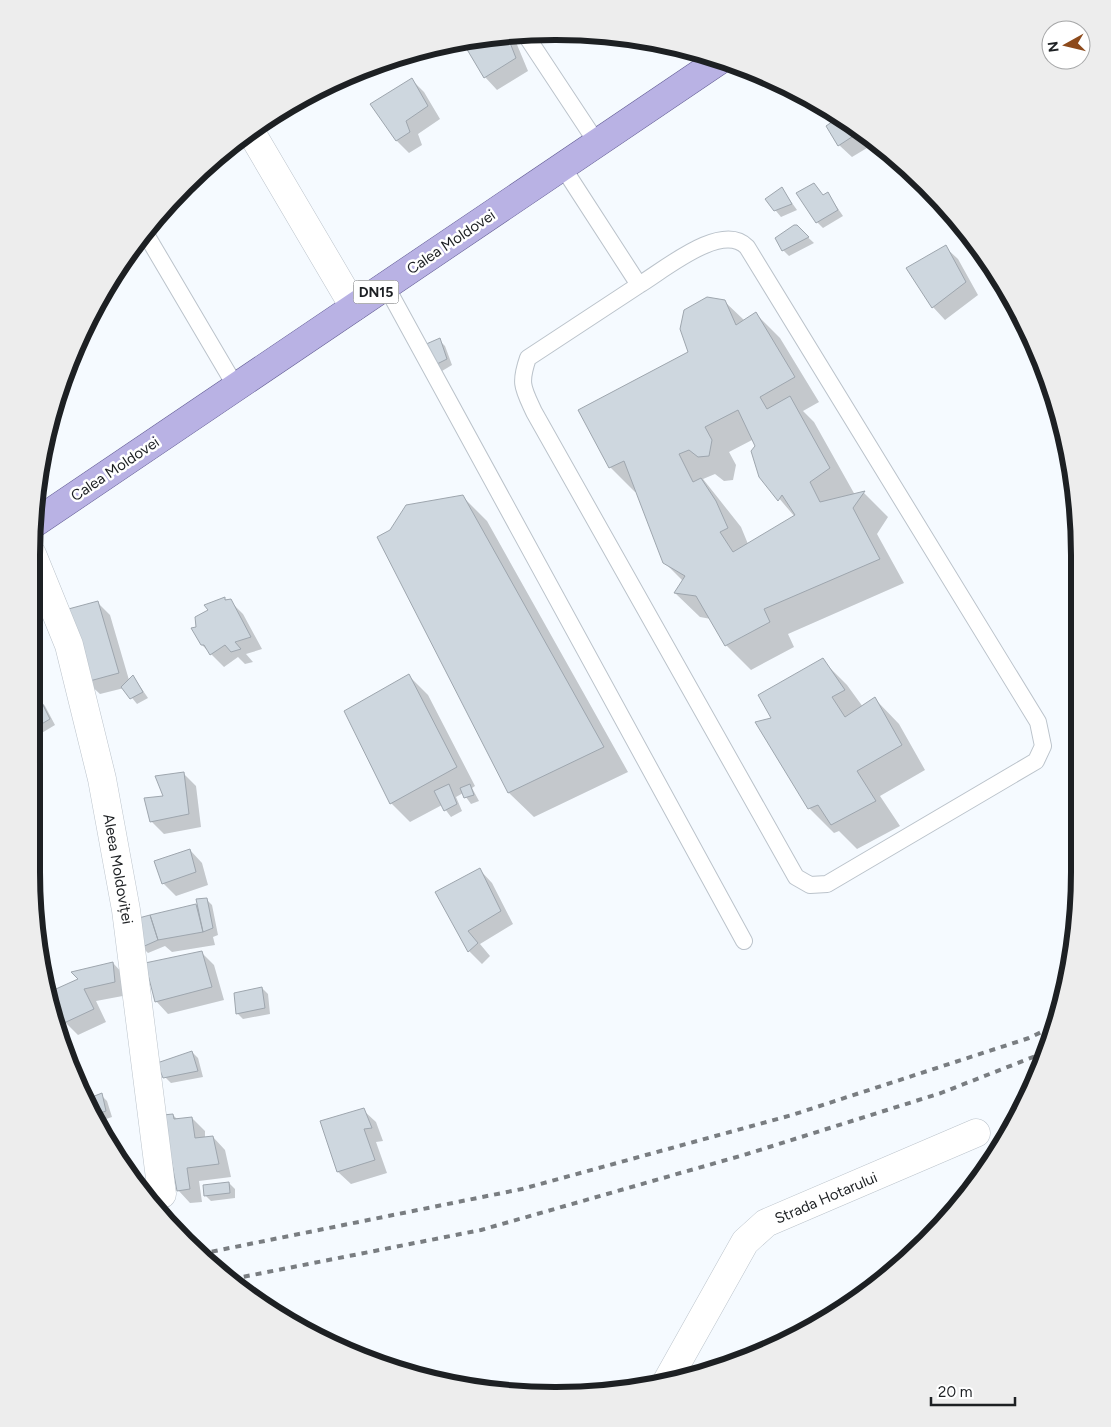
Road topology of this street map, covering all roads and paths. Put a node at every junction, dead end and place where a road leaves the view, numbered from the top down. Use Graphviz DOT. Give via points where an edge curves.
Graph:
graph roads {
  1 [pos="529,41"];
  2 [pos="713,65"];
  3 [pos="254,138"];
  4 [pos="597,143"];
  5 [pos="562,166"];
  6 [pos="149,240"];
  7 [pos="639,285"];
  8 [pos="386,286"];
  9 [pos="354,307"];
  10 [pos="236,387"];
  11 [pos="41,519"];
  12 [pos="40,573"];
  13 [pos="744,941"];
  14 [pos="976,1133"];
  15 [pos="162,1194"];
  16 [pos="671,1373"];
  1 -- 4 [label="lane"];
  2 -- 4 [label="main road, Calea Moldovei / DN15"];
  3 -- 9 [label="street"];
  4 -- 5 [label="main road, Calea Moldovei / DN15"];
  5 -- 7 [label="lane"];
  5 -- 8 [label="main road, Calea Moldovei / DN15"];
  6 -- 10 [label="lane"];
  7 -- 7 [label="lane" via="528,358 522,386 796,876 810,885 827,884 1036,761 1043,746 1038,722 747,247 740,240 728,238 709,242"];
  8 -- 9 [label="main road, Calea Moldovei / DN15"];
  8 -- 13 [label="lane"];
  9 -- 10 [label="main road, Calea Moldovei / DN15"];
  10 -- 11 [label="main road, Calea Moldovei / DN15"];
  12 -- 15 [label="street, Aleea Moldoviței" via="70,645 102,779 126,910"];
  14 -- 16 [label="street, Strada Hotarului" via="766,1223 745,1242"];
}
